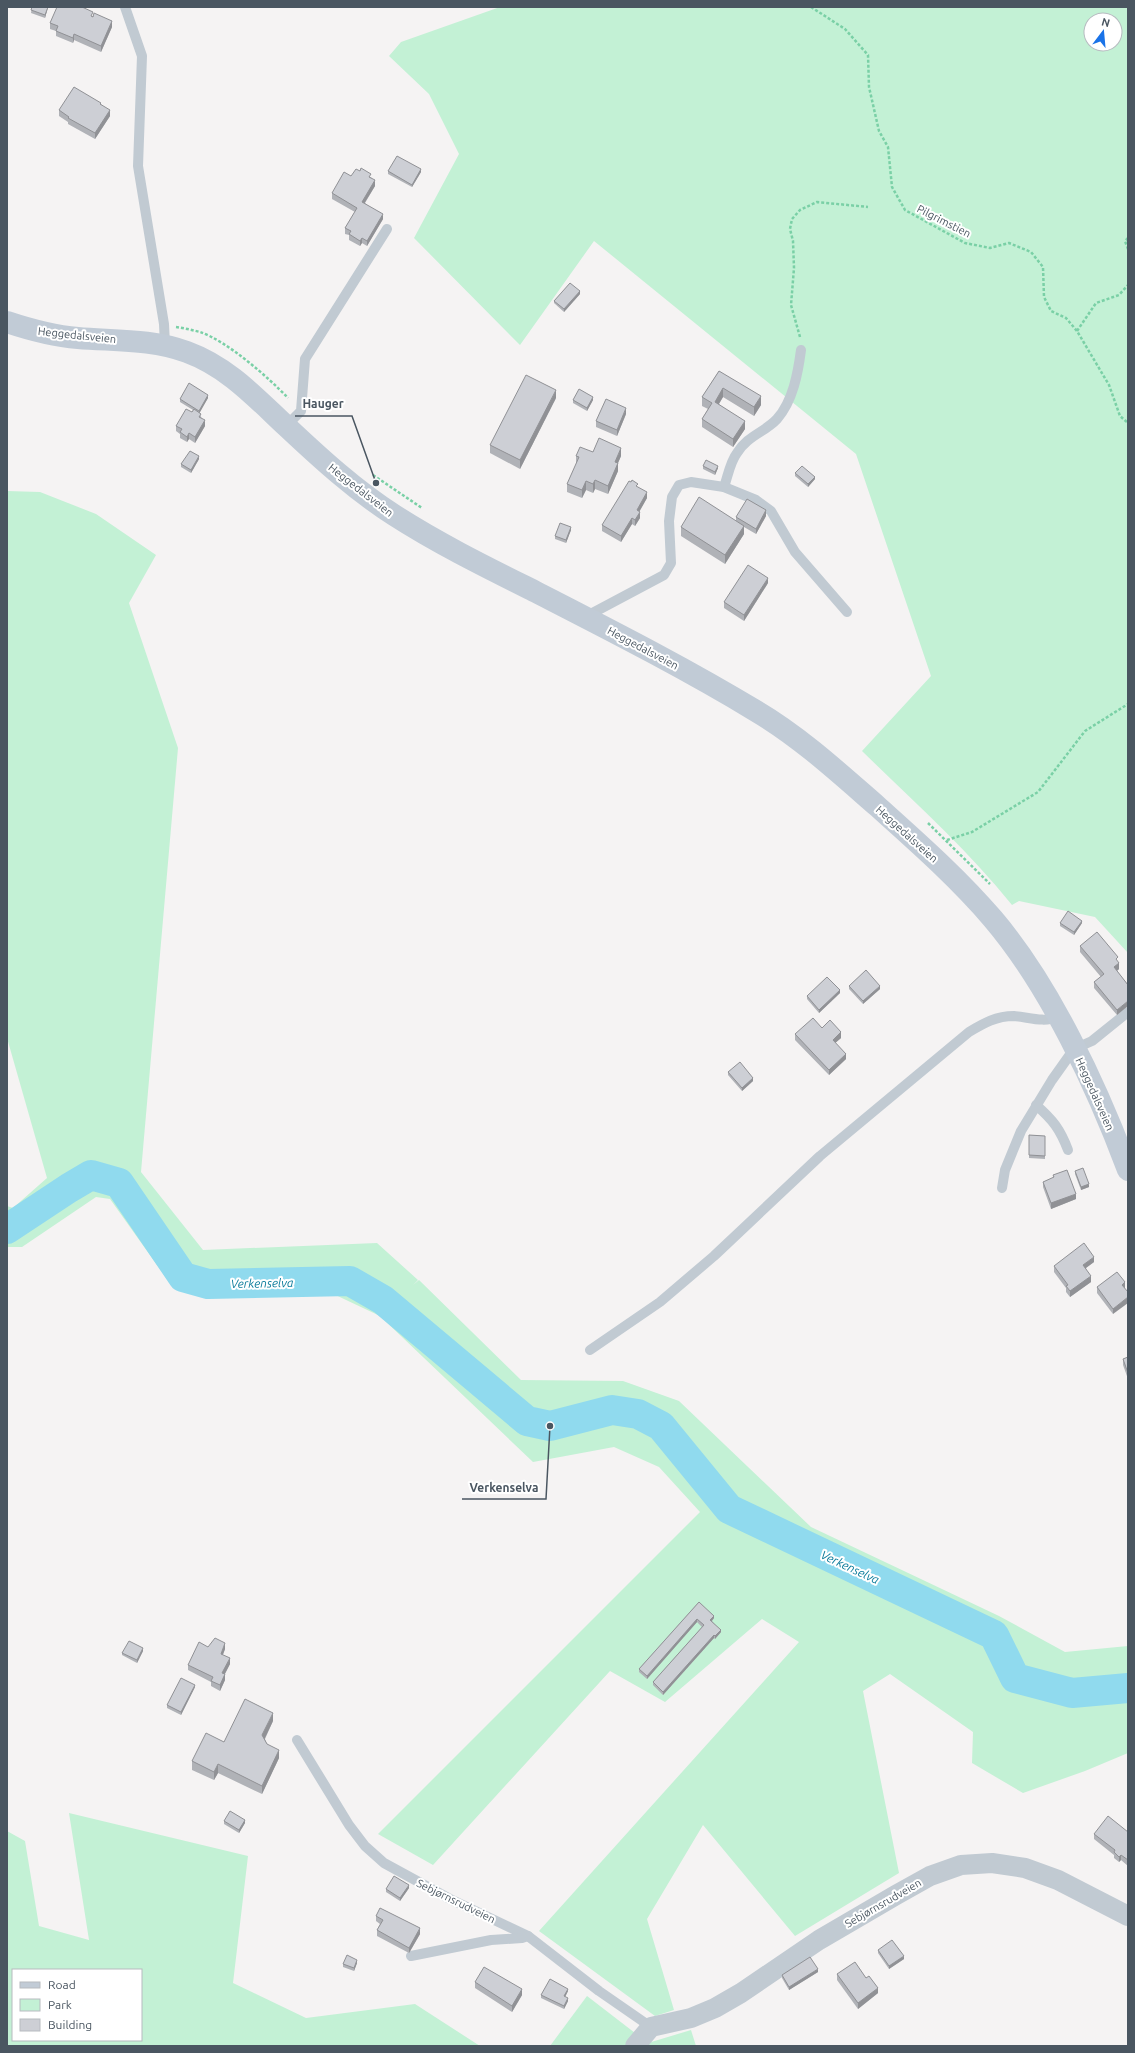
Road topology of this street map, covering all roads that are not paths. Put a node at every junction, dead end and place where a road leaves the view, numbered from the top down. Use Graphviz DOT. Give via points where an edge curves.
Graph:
graph roads {
  1 [pos="125,7"];
  2 [pos="387,229"];
  3 [pos="7,322"];
  4 [pos="165,345"];
  5 [pos="801,350"];
  6 [pos="286,426"];
  7 [pos="724,487"];
  8 [pos="847,612"];
  9 [pos="585,617"];
  10 [pos="1128,1012"];
  11 [pos="1057,1017"];
  12 [pos="1074,1049"];
  13 [pos="1036,1105"];
  14 [pos="1068,1150"];
  15 [pos="1128,1170"];
  16 [pos="1002,1188"];
  17 [pos="590,1350"];
  18 [pos="297,1740"];
  19 [pos="1128,1916"];
  20 [pos="528,1936"];
  21 [pos="411,1956"];
  22 [pos="651,2027"];
  23 [pos="635,2046"];
  1 -- 4 [label="lane" via="142,56 138,166 164,324"];
  2 -- 6 [label="lane" via="304,359 301,411"];
  3 -- 4 [label="main road, Heggedalsveien" via="38,332 76,338"];
  4 -- 6 [label="main road, Heggedalsveien" via="206,360 228,372"];
  5 -- 7 [label="lane" via="790,397 776,419 747,440 736,453"];
  6 -- 9 [label="main road, Heggedalsveien" via="360,492 394,516 459,553"];
  7 -- 8 [label="lane" via="756,500 771,511 795,552"];
  7 -- 9 [label="lane" via="691,482 679,485 672,497 669,521 671,563 664,575"];
  9 -- 11 [label="main road, Heggedalsveien" via="727,694 796,737 881,810 968,891 1022,957"];
  10 -- 12 [label="lane" via="1092,1041"];
  11 -- 12 [label="main road, Heggedalsveien"];
  11 -- 17 [label="lane" via="1050,1020 1013,1016 1001,1018 990,1020 970,1032 820,1156 714,1256 660,1302"];
  12 -- 13 [label="lane"];
  12 -- 15 [label="main road, Heggedalsveien"];
  13 -- 14 [label="lane" via="1062,1133"];
  13 -- 16 [label="lane" via="1011,1152"];
  18 -- 20 [label="lane, Sebjørnsrudveien" via="349,1825 365,1846 384,1863 450,1900"];
  19 -- 22 [label="street, Sebjørnsrudveien" via="1058,1880 1025,1868 992,1863 961,1866 930,1876 896,1895 819,1940 714,2008 691,2018"];
  20 -- 21 [label="lane" via="491,1940"];
  20 -- 22 [label="lane, Sebjørnsrudveien"];
  22 -- 23 [label="street"];
}
